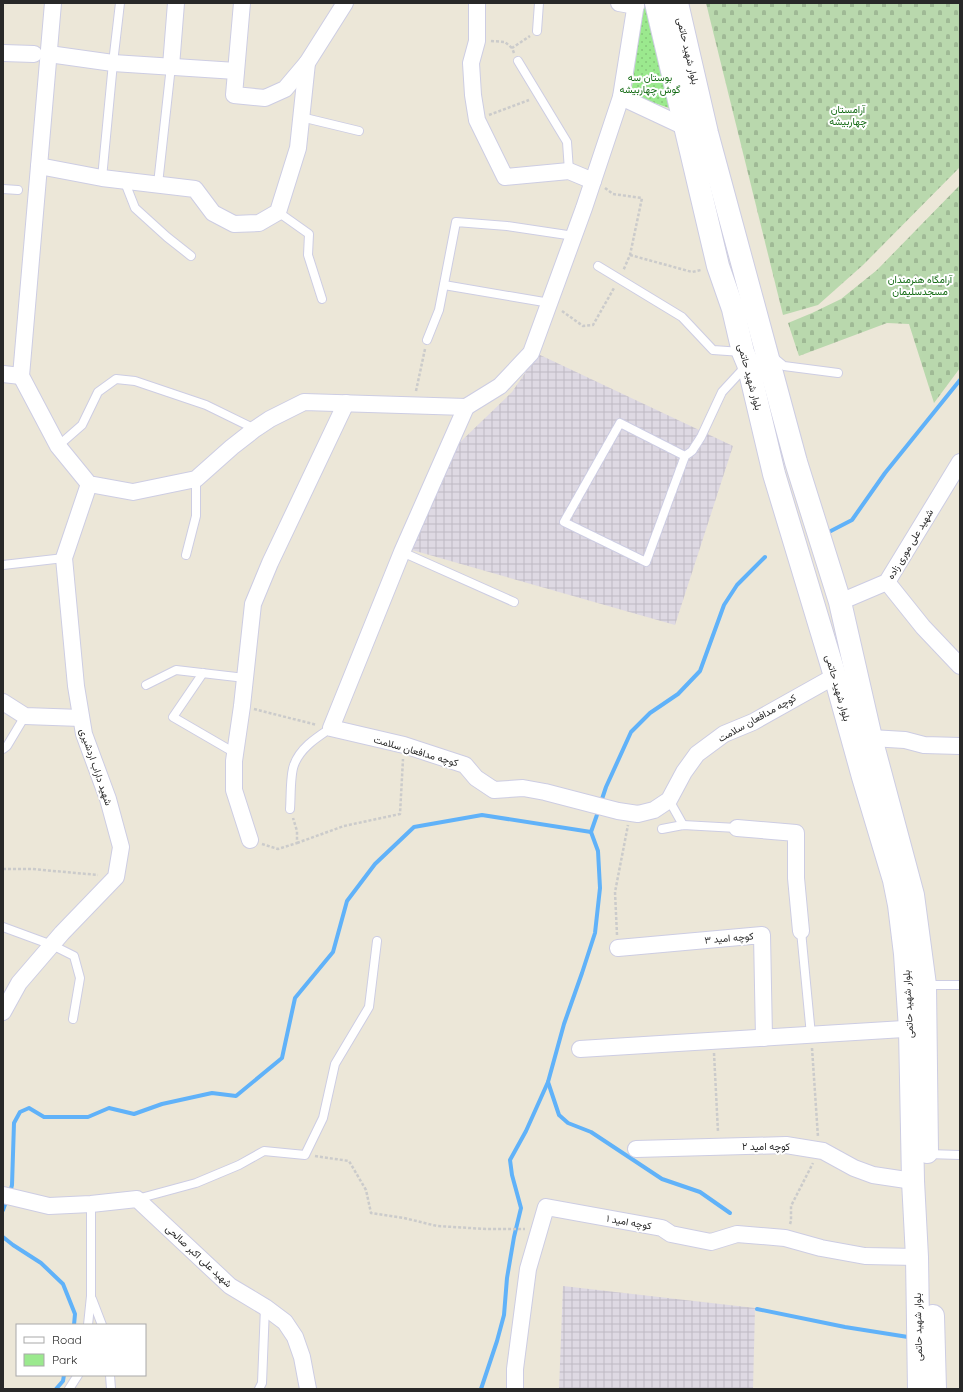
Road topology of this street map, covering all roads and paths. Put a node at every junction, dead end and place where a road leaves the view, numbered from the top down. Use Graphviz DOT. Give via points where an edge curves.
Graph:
graph roads {
  1 [pos="53,3"];
  2 [pos="120,3"];
  3 [pos="176,3"];
  4 [pos="242,3"];
  5 [pos="345,3"];
  6 [pos="477,3"];
  7 [pos="539,3"];
  8 [pos="619,3"];
  9 [pos="677,3"];
  10 [pos="643,4"];
  11 [pos="536,31"];
  12 [pos="477,41"];
  13 [pos="512,48"];
  14 [pos="3,53"];
  15 [pos="41,54"];
  16 [pos="518,61"];
  17 [pos="113,63"];
  18 [pos="307,63"];
  19 [pos="171,66"];
  20 [pos="236,71"];
  21 [pos="539,97"];
  22 [pos="621,97"];
  23 [pos="301,117"];
  24 [pos="478,120"];
  25 [pos="685,127"];
  26 [pos="359,131"];
  27 [pos="707,133"];
  28 [pos="39,166"];
  29 [pos="569,171"];
  30 [pos="102,178"];
  31 [pos="124,180"];
  32 [pos="594,181"];
  33 [pos="158,184"];
  34 [pos="3,190"];
  35 [pos="18,190"];
  36 [pos="278,212"];
  37 [pos="574,236"];
  38 [pos="630,255"];
  39 [pos="191,256"];
  40 [pos="598,266"];
  41 [pos="718,266"];
  42 [pos="619,279"];
  43 [pos="444,285"];
  44 [pos="322,299"];
  45 [pos="550,303"];
  46 [pos="427,340"];
  47 [pos="753,354"];
  48 [pos="838,373"];
  49 [pos="3,374"];
  50 [pos="21,376"];
  51 [pos="346,403"];
  52 [pos="413,405"];
  53 [pos="466,407"];
  54 [pos="255,429"];
  55 [pos="58,446"];
  56 [pos="685,456"];
  57 [pos="960,463"];
  58 [pos="196,479"];
  59 [pos="89,484"];
  60 [pos="402,552"];
  61 [pos="186,555"];
  62 [pos="64,558"];
  63 [pos="3,565"];
  64 [pos="887,582"];
  65 [pos="514,602"];
  66 [pos="840,602"];
  67 [pos="960,666"];
  68 [pos="203,673"];
  69 [pos="835,676"];
  70 [pos="245,678"];
  71 [pos="146,686"];
  72 [pos="3,700"];
  73 [pos="242,706"];
  74 [pos="25,716"];
  75 [pos="81,718"];
  76 [pos="331,728"];
  77 [pos="871,738"];
  78 [pos="404,745"];
  79 [pos="960,746"];
  80 [pos="3,749"];
  81 [pos="235,753"];
  82 [pos="669,800"];
  83 [pos="290,809"];
  84 [pos="624,812"];
  85 [pos="683,825"];
  86 [pos="737,828"];
  87 [pos="662,829"];
  88 [pos="250,840"];
  89 [pos="297,843"];
  90 [pos="3,869"];
  91 [pos="116,877"];
  92 [pos="3,927"];
  93 [pos="801,931"];
  94 [pos="377,941"];
  95 [pos="52,945"];
  96 [pos="618,948"];
  97 [pos="925,985"];
  98 [pos="960,986"];
  99 [pos="3,1012"];
  100 [pos="73,1019"];
  101 [pos="918,1028"];
  102 [pos="811,1035"];
  103 [pos="764,1038"];
  104 [pos="714,1041"];
  105 [pos="580,1050"];
  106 [pos="719,1147"];
  107 [pos="636,1149"];
  108 [pos="927,1154"];
  109 [pos="305,1155"];
  110 [pos="960,1155"];
  111 [pos="913,1181"];
  112 [pos="3,1195"];
  113 [pos="137,1199"];
  114 [pos="91,1204"];
  115 [pos="527,1228"];
  116 [pos="917,1257"];
  117 [pos="91,1296"];
  118 [pos="265,1307"];
  119 [pos="88,1324"];
  120 [pos="102,1324"];
  121 [pos="77,1376"];
  122 [pos="110,1376"];
  123 [pos="307,1388"];
  124 [pos="69,1389"];
  125 [pos="111,1389"];
  126 [pos="259,1389"];
  127 [pos="515,1389"];
  128 [pos="919,1389"];
  129 [pos="935,1389"];
  1 -- 15 [label="street"];
  2 -- 17 [label="lane"];
  3 -- 19 [label="street"];
  4 -- 20 [label="street"];
  5 -- 18 [label="street"];
  6 -- 12 [label="street"];
  7 -- 11 [label="lane"];
  8 -- 10 [label="street"];
  9 -- 27 [label="main road, بلوار شهید حاتمی"];
  10 -- 22 [label="street"];
  10 -- 25 [label="main road, بلوار شهید حاتمی"];
  11 -- 13 [label="path"];
  12 -- 13 [label="path" via="506,42"];
  12 -- 24 [label="street" via="471,63"];
  13 -- 16 [label="path"];
  14 -- 15 [label="street"];
  15 -- 17 [label="street"];
  15 -- 28 [label="street"];
  16 -- 21 [label="lane"];
  17 -- 19 [label="street"];
  17 -- 30 [label="lane"];
  18 -- 20 [label="street" via="285,89 265,98 234,95"];
  18 -- 23 [label="street"];
  19 -- 20 [label="street"];
  19 -- 33 [label="lane"];
  21 -- 24 [label="path"];
  21 -- 29 [label="lane" via="566,142"];
  22 -- 25 [label="street"];
  22 -- 32 [label="street"];
  23 -- 26 [label="lane"];
  23 -- 36 [label="street" via="298,148"];
  24 -- 29 [label="street" via="505,177"];
  25 -- 27 [label="street"];
  25 -- 41 [label="main road, بلوار شهید حاتمی"];
  27 -- 47 [label="main road, بلوار شهید حاتمی"];
  28 -- 30 [label="street"];
  28 -- 50 [label="street"];
  29 -- 32 [label="street"];
  30 -- 31 [label="street"];
  31 -- 33 [label="street"];
  31 -- 39 [label="lane" via="135,208"];
  32 -- 37 [label="street"];
  32 -- 38 [label="path" via="613,194 642,198"];
  33 -- 36 [label="street" via="195,189 213,212 234,224 259,223"];
  34 -- 35 [label="lane"];
  36 -- 44 [label="lane" via="309,234 308,255"];
  37 -- 43 [label="lane" via="507,226 456,222"];
  37 -- 45 [label="street"];
  38 -- 41 [label="path" via="692,272"];
  38 -- 42 [label="path"];
  40 -- 42 [label="lane"];
  41 -- 47 [label="main road, بلوار شهید حاتمی" via="732,309"];
  42 -- 45 [label="path" via="593,325 583,326"];
  42 -- 47 [label="lane" via="682,317 713,350"];
  43 -- 45 [label="lane"];
  43 -- 46 [label="lane" via="439,310"];
  45 -- 53 [label="street" via="531,352 500,386"];
  46 -- 52 [label="path"];
  47 -- 48 [label="lane" via="784,366"];
  47 -- 56 [label="lane" via="722,392 701,437 692,451"];
  47 -- 66 [label="main road, بلوار شهید حاتمی" via="796,462"];
  47 -- 69 [label="main road, بلوار شهید حاتمی" via="774,474"];
  49 -- 50 [label="street"];
  50 -- 55 [label="street"];
  51 -- 52 [label="street"];
  51 -- 54 [label="street" via="304,402"];
  51 -- 70 [label="street" via="273,556 253,604"];
  52 -- 53 [label="street"];
  53 -- 60 [label="street"];
  54 -- 55 [label="lane" via="206,405 135,381 116,379 98,392 82,424"];
  54 -- 58 [label="street"];
  55 -- 59 [label="street"];
  56 -- 56 [label="lane" via="646,562 564,522 620,423"];
  57 -- 64 [label="street, شهید علی موری زاده"];
  58 -- 59 [label="street" via="132,492"];
  58 -- 61 [label="lane" via="196,516"];
  59 -- 62 [label="street, شهید داراب اردشیری"];
  60 -- 65 [label="lane"];
  60 -- 76 [label="street"];
  62 -- 63 [label="lane"];
  62 -- 75 [label="street, شهید داراب اردشیری"];
  64 -- 66 [label="street, شهید علی موری زاده"];
  64 -- 67 [label="street" via="923,627"];
  66 -- 77 [label="main road, بلوار شهید حاتمی"];
  68 -- 70 [label="lane"];
  68 -- 71 [label="lane" via="176,670"];
  68 -- 81 [label="lane" via="173,717"];
  69 -- 82 [label="street, کوچه مدافعان سلامت" via="753,722 724,734 697,754"];
  69 -- 101 [label="main road, بلوار شهید حاتمی" via="894,880"];
  70 -- 73 [label="street"];
  72 -- 74 [label="street"];
  73 -- 76 [label="path"];
  73 -- 81 [label="street"];
  74 -- 75 [label="street"];
  74 -- 80 [label="lane"];
  75 -- 91 [label="street, شهید داراب اردشیری" via="121,847"];
  76 -- 78 [label="street, کوچه مدافعان سلامت"];
  76 -- 83 [label="lane" via="312,740 293,766"];
  77 -- 79 [label="street" via="905,740 924,745"];
  77 -- 97 [label="main road, بلوار شهید حاتمی" via="913,894"];
  78 -- 84 [label="street, کوچه مدافعان سلامت" via="465,765 476,778 494,790 523,788"];
  78 -- 89 [label="path" via="400,814 344,826"];
  81 -- 88 [label="street" via="234,790"];
  82 -- 84 [label="street, کوچه مدافعان سلامت" via="654,810 638,814"];
  82 -- 85 [label="lane"];
  83 -- 89 [label="path" via="297,831"];
  84 -- 96 [label="path" via="615,892"];
  85 -- 86 [label="lane"];
  85 -- 87 [label="lane"];
  86 -- 93 [label="street" via="796,833 796,878"];
  88 -- 89 [label="path" via="278,849"];
  90 -- 91 [label="path" via="32,869"];
  91 -- 95 [label="street"];
  92 -- 95 [label="lane"];
  93 -- 102 [label="lane"];
  94 -- 109 [label="lane" via="369,1007 335,1064 323,1118"];
  95 -- 99 [label="street" via="19,983"];
  95 -- 100 [label="lane" via="74,956 80,978"];
  96 -- 103 [label="street, کوچه امید ۳" via="762,935"];
  97 -- 98 [label="lane"];
  97 -- 101 [label="main road, بلوار شهید حاتمی"];
  101 -- 102 [label="street"];
  101 -- 108 [label="main road, بلوار شهید حاتمی"];
  101 -- 111 [label="main road, بلوار شهید حاتمی"];
  102 -- 103 [label="street"];
  103 -- 104 [label="street"];
  104 -- 105 [label="street"];
  104 -- 106 [label="path"];
  106 -- 107 [label="street, کوچه امید ۲"];
  106 -- 111 [label="street, کوچه امید ۲" via="786,1145 823,1151 873,1175"];
  108 -- 110 [label="lane"];
  108 -- 129 [label="main road, بلوار شهید حاتمی"];
  109 -- 113 [label="lane" via="264,1151 239,1165 196,1183"];
  109 -- 115 [label="path" via="349,1161 366,1190 371,1213 437,1226"];
  111 -- 116 [label="main road, بلوار شهید حاتمی"];
  112 -- 114 [label="street" via="48,1206"];
  113 -- 114 [label="street"];
  113 -- 118 [label="street, شهید علی اکبر صالحی" via="230,1286"];
  114 -- 117 [label="lane"];
  116 -- 127 [label="street, کوچه امید ۱" via="865,1256 785,1238 737,1234 711,1242 671,1234 662,1228 546,1206 528,1269 515,1369"];
  116 -- 128 [label="main road, بلوار شهید حاتمی"];
  117 -- 119 [label="lane"];
  117 -- 120 [label="lane"];
  118 -- 123 [label="street, شهید علی اکبر صالحی" via="286,1322 295,1337 302,1357"];
  118 -- 126 [label="lane" via="262,1383"];
  121 -- 124 [label="lane"];
  122 -- 125 [label="lane"];
}
